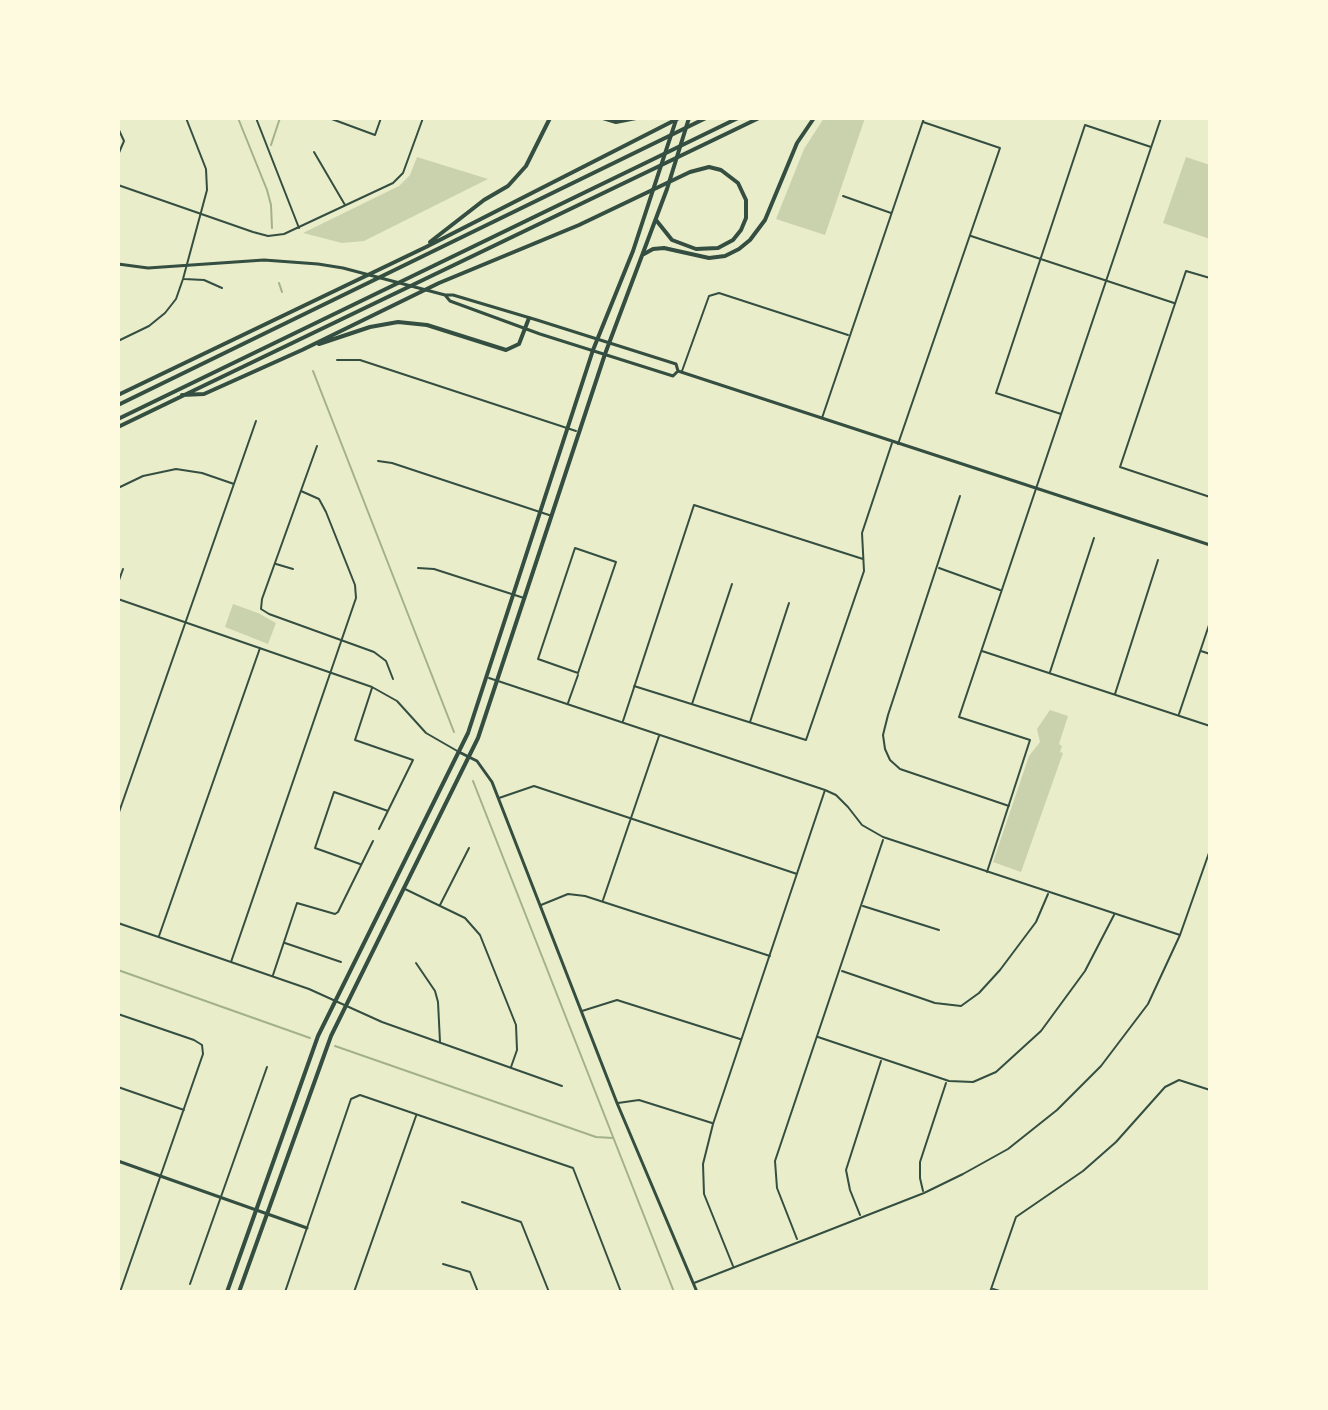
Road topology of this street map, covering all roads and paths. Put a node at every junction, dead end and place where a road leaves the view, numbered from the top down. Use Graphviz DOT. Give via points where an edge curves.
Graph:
graph roads {
  1 [pos="186,118"];
  2 [pos="256,118"];
  3 [pos="329,118"];
  4 [pos="381,118"];
  5 [pos="423,118"];
  6 [pos="550,118"];
  7 [pos="603,118"];
  8 [pos="636,118"];
  9 [pos="678,118"];
  10 [pos="689,118"];
  11 [pos="706,118"];
  12 [pos="738,118"];
  13 [pos="759,118"];
  14 [pos="814,118"];
  15 [pos="1161,118"];
  16 [pos="923,120"];
  17 [pos="118,128"];
  18 [pos="1151,147"];
  19 [pos="314,152"];
  20 [pos="118,155"];
  21 [pos="118,185"];
  22 [pos="843,196"];
  23 [pos="345,206"];
  24 [pos="201,213"];
  25 [pos="892,213"];
  26 [pos="656,220"];
  27 [pos="299,228"];
  28 [pos="970,235"];
  29 [pos="426,247"];
  30 [pos="644,254"];
  31 [pos="1041,259"];
  32 [pos="118,264"];
  33 [pos="185,265"];
  34 [pos="1210,278"];
  35 [pos="183,279"];
  36 [pos="1106,280"];
  37 [pos="222,288"];
  38 [pos="445,295"];
  39 [pos="1175,303"];
  40 [pos="529,318"];
  41 [pos="525,328"];
  42 [pos="850,335"];
  43 [pos="598,340"];
  44 [pos="118,341"];
  45 [pos="610,344"];
  46 [pos="302,350"];
  47 [pos="593,350"];
  48 [pos="605,354"];
  49 [pos="337,360"];
  50 [pos="680,372"];
  51 [pos="118,395"];
  52 [pos="182,395"];
  53 [pos="118,405"];
  54 [pos="1062,415"];
  55 [pos="118,419"];
  56 [pos="821,419"];
  57 [pos="256,421"];
  58 [pos="118,427"];
  59 [pos="568,428"];
  60 [pos="580,432"];
  61 [pos="892,442"];
  62 [pos="898,444"];
  63 [pos="317,446"];
  64 [pos="378,461"];
  65 [pos="234,484"];
  66 [pos="118,488"];
  67 [pos="1036,489"];
  68 [pos="301,491"];
  69 [pos="960,496"];
  70 [pos="1210,497"];
  71 [pos="541,512"];
  72 [pos="552,516"];
  73 [pos="1094,538"];
  74 [pos="1210,545"];
  75 [pos="865,559"];
  76 [pos="1158,560"];
  77 [pos="275,563"];
  78 [pos="937,567"];
  79 [pos="418,568"];
  80 [pos="123,569"];
  81 [pos="293,569"];
  82 [pos="118,583"];
  83 [pos="732,584"];
  84 [pos="1002,591"];
  85 [pos="514,594"];
  86 [pos="524,598"];
  87 [pos="118,599"];
  88 [pos="789,603"];
  89 [pos="186,622"];
  90 [pos="1210,622"];
  91 [pos="343,641"];
  92 [pos="260,648"];
  93 [pos="981,651"];
  94 [pos="1200,651"];
  95 [pos="1210,654"];
  96 [pos="331,673"];
  97 [pos="578,673"];
  98 [pos="1050,673"];
  99 [pos="487,678"];
  100 [pos="393,679"];
  101 [pos="497,681"];
  102 [pos="634,686"];
  103 [pos="372,687"];
  104 [pos="1114,695"];
  105 [pos="568,704"];
  106 [pos="691,705"];
  107 [pos="1179,715"];
  108 [pos="622,722"];
  109 [pos="750,723"];
  110 [pos="1210,726"];
  111 [pos="659,734"];
  112 [pos="459,752"];
  113 [pos="469,757"];
  114 [pos="825,790"];
  115 [pos="498,799"];
  116 [pos="1009,806"];
  117 [pos="388,811"];
  118 [pos="118,815"];
  119 [pos="631,817"];
  120 [pos="379,829"];
  121 [pos="883,837"];
  122 [pos="373,841"];
  123 [pos="469,848"];
  124 [pos="1210,850"];
  125 [pos="361,865"];
  126 [pos="987,872"];
  127 [pos="797,874"];
  128 [pos="404,889"];
  129 [pos="1049,893"];
  130 [pos="603,901"];
  131 [pos="540,905"];
  132 [pos="862,905"];
  133 [pos="440,907"];
  134 [pos="1114,914"];
  135 [pos="118,923"];
  136 [pos="939,930"];
  137 [pos="1180,935"];
  138 [pos="159,937"];
  139 [pos="283,943"];
  140 [pos="770,956"];
  141 [pos="231,962"];
  142 [pos="341,962"];
  143 [pos="416,963"];
  144 [pos="840,970"];
  145 [pos="272,976"];
  146 [pos="336,1001"];
  147 [pos="346,1006"];
  148 [pos="581,1011"];
  149 [pos="118,1014"];
  150 [pos="817,1036"];
  151 [pos="742,1040"];
  152 [pos="440,1043"];
  153 [pos="881,1060"];
  154 [pos="267,1067"];
  155 [pos="511,1069"];
  156 [pos="947,1080"];
  157 [pos="562,1086"];
  158 [pos="118,1087"];
  159 [pos="1210,1090"];
  160 [pos="617,1103"];
  161 [pos="184,1110"];
  162 [pos="416,1114"];
  163 [pos="713,1124"];
  164 [pos="118,1161"];
  165 [pos="161,1176"];
  166 [pos="924,1193"];
  167 [pos="221,1197"];
  168 [pos="462,1202"];
  169 [pos="255,1209"];
  170 [pos="267,1213"];
  171 [pos="860,1216"];
  172 [pos="307,1228"];
  173 [pos="797,1241"];
  174 [pos="443,1264"];
  175 [pos="733,1267"];
  176 [pos="693,1283"];
  177 [pos="190,1284"];
  178 [pos="990,1290"];
  179 [pos="120,1292"];
  180 [pos="227,1292"];
  181 [pos="239,1292"];
  182 [pos="285,1292"];
  183 [pos="354,1292"];
  184 [pos="478,1292"];
  185 [pos="549,1292"];
  186 [pos="621,1292"];
  187 [pos="697,1292"];
  188 [pos="1003,1292"];
  1 -- 24 [label="street" via="206,169"];
  2 -- 27 [label="street"];
  3 -- 4 [label="street" via="375,135"];
  5 -- 23 [label="street" via="403,173"];
  6 -- 29 [label="main road" via="526,166 508,186"];
  7 -- 8 [label="main road"];
  9 -- 29 [label="main road"];
  9 -- 43 [label="main road"];
  10 -- 26 [label="main road"];
  11 -- 53 [label="main road"];
  12 -- 55 [label="main road"];
  13 -- 52 [label="main road"];
  14 -- 30 [label="main road" via="797,143 765,220 739,249 709,258 664,248"];
  15 -- 18 [label="street"];
  16 -- 25 [label="street"];
  16 -- 28 [label="street" via="1000,148"];
  17 -- 20 [label="street" via="124,141"];
  18 -- 31 [label="street" via="1085,125"];
  18 -- 36 [label="street"];
  19 -- 23 [label="street"];
  21 -- 24 [label="street"];
  22 -- 25 [label="street"];
  23 -- 27 [label="street"];
  24 -- 27 [label="street" via="268,236"];
  24 -- 33 [label="street"];
  25 -- 42 [label="street"];
  26 -- 30 [label="main road"];
  26 -- 46 [label="main road" via="672,240 711,250 738,235 746,218 746,200 738,183 721,170 690,172"];
  28 -- 31 [label="street"];
  28 -- 62 [label="street"];
  29 -- 51 [label="main road"];
  30 -- 45 [label="main road"];
  31 -- 36 [label="street"];
  31 -- 54 [label="street" via="996,393"];
  32 -- 33 [label="main road"];
  33 -- 35 [label="street"];
  33 -- 38 [label="main road" via="264,260 318,264"];
  34 -- 39 [label="street" via="1186,271"];
  35 -- 37 [label="street"];
  35 -- 44 [label="street" via="165,313"];
  36 -- 39 [label="street"];
  36 -- 54 [label="street"];
  38 -- 40 [label="main road"];
  38 -- 41 [label="main road"];
  39 -- 70 [label="street" via="1120,467"];
  40 -- 41 [label="main road"];
  40 -- 43 [label="main road"];
  41 -- 46 [label="main road" via="519,344 506,350 427,325 398,322"];
  41 -- 47 [label="main road"];
  42 -- 50 [label="street" via="719,293 709,296"];
  42 -- 56 [label="street"];
  43 -- 45 [label="main road"];
  43 -- 47 [label="main road"];
  45 -- 48 [label="main road"];
  45 -- 50 [label="main road" via="676,364"];
  46 -- 52 [label="main road" via="204,394"];
  47 -- 48 [label="main road"];
  47 -- 59 [label="main road"];
  48 -- 50 [label="main road" via="673,376"];
  48 -- 60 [label="main road"];
  49 -- 59 [label="street" via="360,360"];
  50 -- 56 [label="main road"];
  52 -- 58 [label="main road"];
  54 -- 67 [label="street"];
  56 -- 61 [label="main road"];
  57 -- 65 [label="street"];
  59 -- 60 [label="street"];
  59 -- 71 [label="main road"];
  60 -- 72 [label="main road"];
  61 -- 62 [label="main road"];
  61 -- 75 [label="street" via="862,533"];
  62 -- 67 [label="main road"];
  63 -- 68 [label="street"];
  64 -- 71 [label="street"];
  65 -- 66 [label="street" via="176,469"];
  65 -- 89 [label="street"];
  67 -- 74 [label="main road"];
  67 -- 84 [label="street"];
  68 -- 77 [label="street"];
  68 -- 91 [label="street" via="319,499 355,585"];
  69 -- 78 [label="street"];
  71 -- 72 [label="street"];
  71 -- 85 [label="main road"];
  72 -- 86 [label="main road"];
  73 -- 98 [label="street"];
  75 -- 102 [label="street" via="694,505"];
  75 -- 109 [label="street" via="806,740"];
  76 -- 104 [label="street"];
  77 -- 81 [label="street"];
  77 -- 91 [label="street" via="261,609"];
  78 -- 84 [label="street"];
  78 -- 116 [label="street" via="888,715 885,749 900,769"];
  79 -- 85 [label="street"];
  80 -- 82 [label="street"];
  83 -- 106 [label="street"];
  84 -- 93 [label="street"];
  85 -- 86 [label="street"];
  85 -- 99 [label="main road"];
  86 -- 101 [label="main road"];
  87 -- 89 [label="street"];
  88 -- 109 [label="street"];
  89 -- 92 [label="street"];
  89 -- 118 [label="street"];
  90 -- 94 [label="street"];
  91 -- 96 [label="street"];
  91 -- 100 [label="street" via="386,661"];
  92 -- 96 [label="street"];
  92 -- 138 [label="street"];
  93 -- 98 [label="street"];
  93 -- 116 [label="street" via="959,717 1030,740"];
  94 -- 95 [label="street"];
  94 -- 107 [label="street"];
  96 -- 103 [label="street"];
  96 -- 141 [label="street"];
  97 -- 97 [label="street" via="616,562 575,548 538,659"];
  97 -- 105 [label="street"];
  98 -- 104 [label="street"];
  99 -- 101 [label="street"];
  99 -- 112 [label="main road"];
  101 -- 105 [label="street"];
  101 -- 113 [label="main road"];
  102 -- 106 [label="street"];
  102 -- 108 [label="street"];
  103 -- 112 [label="street" via="397,701 426,733"];
  103 -- 117 [label="street" via="355,740 413,760"];
  104 -- 107 [label="street"];
  105 -- 108 [label="street"];
  106 -- 109 [label="street"];
  107 -- 110 [label="street"];
  108 -- 111 [label="street"];
  111 -- 114 [label="street"];
  111 -- 119 [label="street"];
  112 -- 113 [label="main road"];
  112 -- 146 [label="main road"];
  113 -- 115 [label="main road" via="489,776"];
  113 -- 128 [label="main road"];
  114 -- 121 [label="street"];
  114 -- 127 [label="street"];
  115 -- 119 [label="street" via="534,786"];
  115 -- 131 [label="main road"];
  116 -- 126 [label="street"];
  117 -- 120 [label="street"];
  117 -- 125 [label="street" via="334,792 315,848"];
  119 -- 127 [label="street"];
  119 -- 130 [label="street"];
  121 -- 126 [label="street"];
  121 -- 132 [label="street"];
  122 -- 125 [label="street"];
  123 -- 133 [label="street"];
  124 -- 137 [label="street"];
  125 -- 139 [label="street" via="335,914 297,903"];
  126 -- 129 [label="street"];
  127 -- 140 [label="street"];
  128 -- 133 [label="street"];
  128 -- 147 [label="main road"];
  129 -- 134 [label="street"];
  129 -- 144 [label="street" via="1036,922 1000,970 961,1006 935,1003"];
  130 -- 131 [label="street" via="568,894"];
  130 -- 140 [label="street"];
  131 -- 148 [label="main road"];
  132 -- 136 [label="street"];
  132 -- 144 [label="street"];
  133 -- 155 [label="street" via="465,918 480,935 516,1025"];
  134 -- 137 [label="street"];
  134 -- 156 [label="street" via="1085,971 1041,1031 996,1072 973,1082"];
  135 -- 138 [label="street"];
  137 -- 166 [label="street" via="1148,1004 1090,1077 1008,1149"];
  138 -- 141 [label="street"];
  139 -- 142 [label="street"];
  139 -- 145 [label="street"];
  140 -- 151 [label="street"];
  141 -- 145 [label="street"];
  143 -- 152 [label="street" via="438,1002"];
  144 -- 150 [label="street"];
  145 -- 146 [label="street"];
  146 -- 147 [label="street"];
  146 -- 169 [label="main road" via="308,1061"];
  147 -- 152 [label="street"];
  147 -- 170 [label="main road"];
  148 -- 151 [label="street" via="617,1000"];
  148 -- 160 [label="main road"];
  149 -- 161 [label="street" via="202,1045"];
  150 -- 153 [label="street"];
  150 -- 173 [label="street" via="774,1170"];
  151 -- 163 [label="street"];
  152 -- 155 [label="street"];
  153 -- 156 [label="street"];
  153 -- 171 [label="street" via="846,1170"];
  154 -- 167 [label="street"];
  155 -- 157 [label="street"];
  156 -- 166 [label="street" via="920,1162"];
  158 -- 161 [label="street"];
  159 -- 178 [label="street" via="1184,1081 1165,1087 1074,1179 1016,1217"];
  160 -- 163 [label="street" via="639,1100"];
  160 -- 176 [label="main road"];
  161 -- 165 [label="street"];
  162 -- 172 [label="street" via="357,1095 351,1099"];
  162 -- 183 [label="street"];
  162 -- 186 [label="street" via="573,1168"];
  163 -- 175 [label="street" via="703,1184"];
  164 -- 165 [label="main road"];
  165 -- 167 [label="main road"];
  165 -- 179 [label="street"];
  166 -- 171 [label="street"];
  167 -- 169 [label="main road"];
  167 -- 177 [label="street"];
  168 -- 185 [label="street" via="521,1222"];
  169 -- 170 [label="main road"];
  169 -- 180 [label="main road"];
  170 -- 172 [label="main road"];
  170 -- 181 [label="main road"];
  171 -- 173 [label="street"];
  172 -- 182 [label="street"];
  173 -- 175 [label="street"];
  174 -- 184 [label="street" via="470,1272"];
  175 -- 176 [label="street"];
  176 -- 187 [label="main road"];
  178 -- 188 [label="street"];
}
